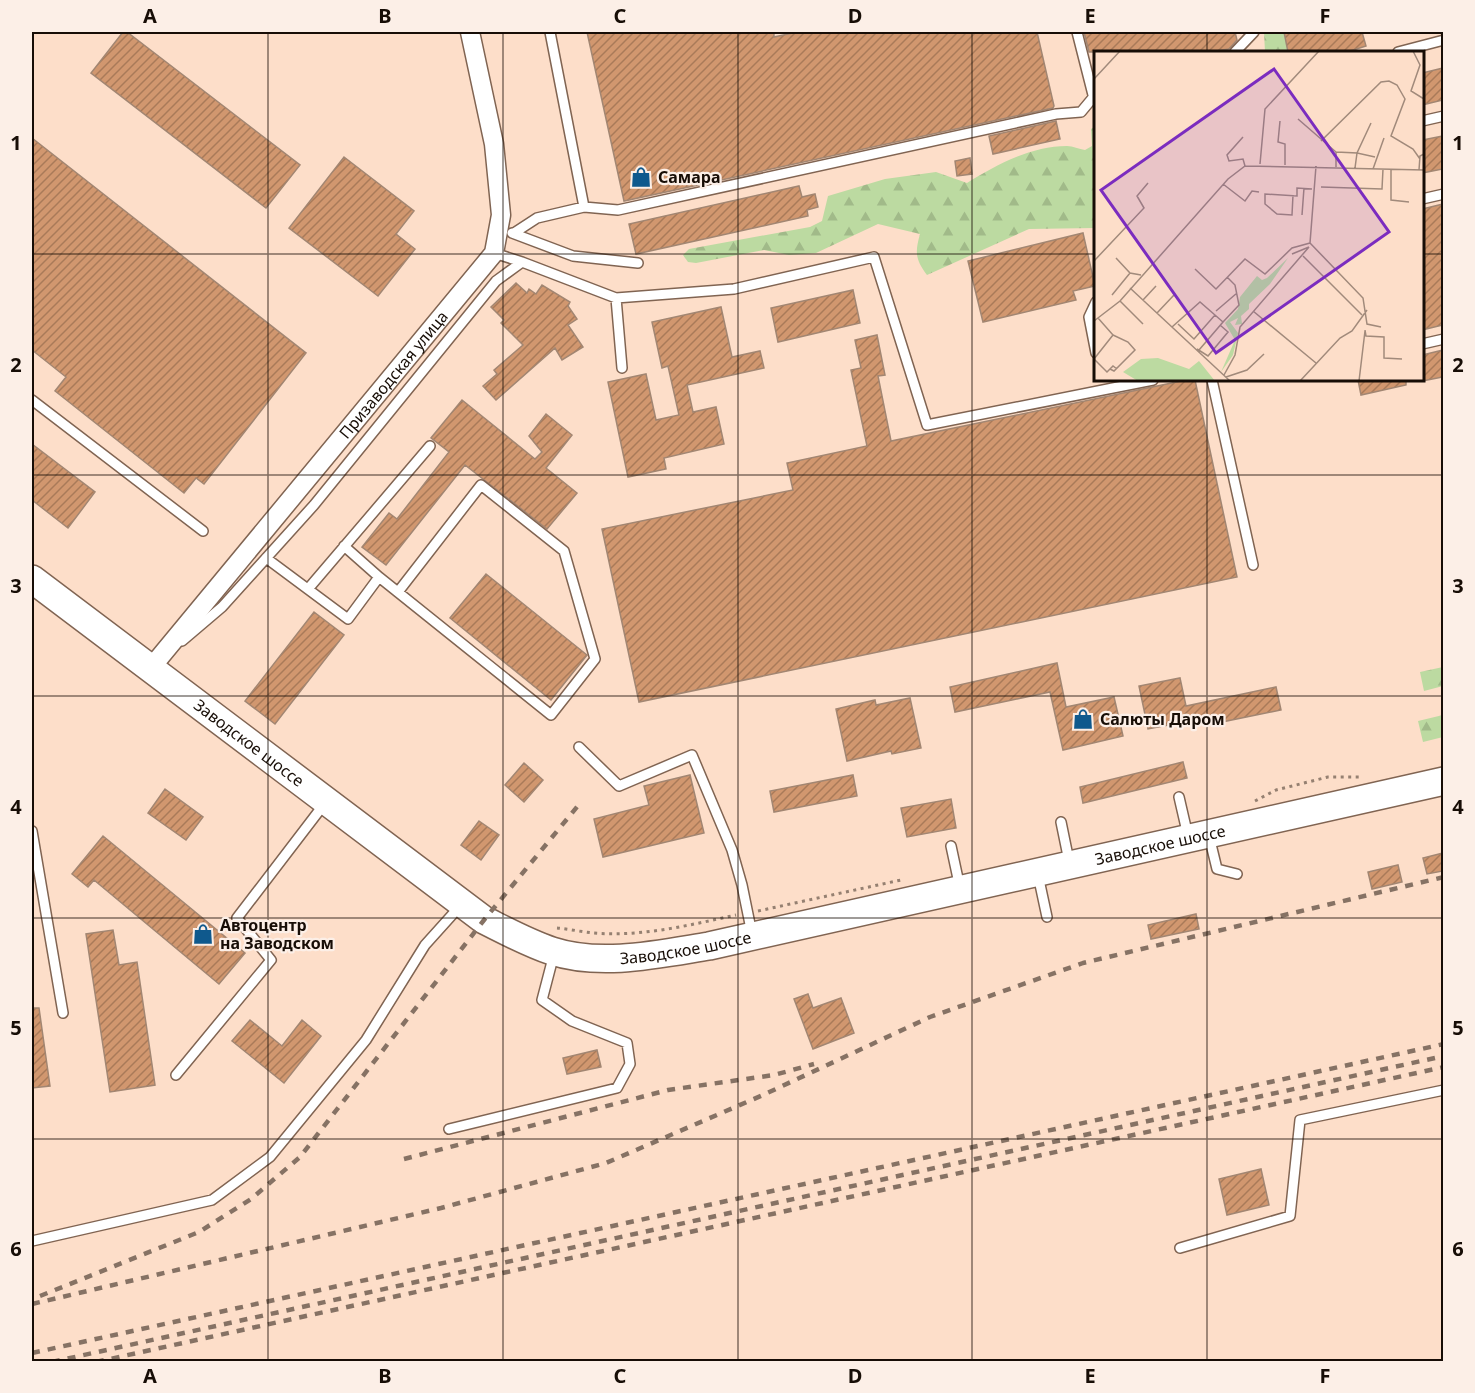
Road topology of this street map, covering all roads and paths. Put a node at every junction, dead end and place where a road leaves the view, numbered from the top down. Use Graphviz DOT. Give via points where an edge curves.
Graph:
graph roads {
  1 [pos="470,32"];
  2 [pos="550,32"];
  3 [pos="1077,32"];
  4 [pos="1254,32"];
  5 [pos="1443,40"];
  6 [pos="1236,51"];
  7 [pos="1402,51"];
  8 [pos="1094,94"];
  9 [pos="1443,116"];
  10 [pos="1424,121"];
  11 [pos="1443,194"];
  12 [pos="1424,199"];
  13 [pos="584,207"];
  14 [pos="505,234"];
  15 [pos="494,253"];
  16 [pos="522,262"];
  17 [pos="638,263"];
  18 [pos="616,298"];
  19 [pos="1094,304"];
  20 [pos="1443,339"];
  21 [pos="1424,344"];
  22 [pos="1094,347"];
  23 [pos="622,368"];
  24 [pos="1101,381"];
  25 [pos="1149,381"];
  26 [pos="1212,381"];
  27 [pos="1102,390"];
  28 [pos="32,400"];
  29 [pos="430,446"];
  30 [pos="203,531"];
  31 [pos="344,546"];
  32 [pos="266,558"];
  33 [pos="1253,566"];
  34 [pos="379,577"];
  35 [pos="34,585"];
  36 [pos="308,589"];
  37 [pos="398,592"];
  38 [pos="150,669"];
  39 [pos="579,747"];
  40 [pos="1366,777"];
  41 [pos="1443,781"];
  42 [pos="1179,797"];
  43 [pos="326,801"];
  44 [pos="1246,806"];
  45 [pos="1061,822"];
  46 [pos="32,831"];
  47 [pos="1199,837"];
  48 [pos="951,846"];
  49 [pos="1070,866"];
  50 [pos="1037,873"];
  51 [pos="1237,874"];
  52 [pos="910,878"];
  53 [pos="961,890"];
  54 [pos="463,903"];
  55 [pos="1047,916"];
  56 [pos="750,924"];
  57 [pos="556,940"];
  58 [pos="63,1012"];
  59 [pos="176,1075"];
  60 [pos="1443,1090"];
  61 [pos="449,1129"];
  62 [pos="32,1241"];
  63 [pos="1180,1248"];
  1 -- 14 [label="street" via="494,144"];
  2 -- 13 [label="lane"];
  3 -- 8 [label="lane"];
  4 -- 6 [label="lane"];
  5 -- 7 [label="lane"];
  8 -- 13 [label="lane" via="1081,112 1056,114 618,210"];
  9 -- 10 [label="lane"];
  11 -- 12 [label="lane"];
  13 -- 14 [label="lane" via="537,218"];
  14 -- 15 [label="street"];
  14 -- 17 [label="lane" via="573,256"];
  15 -- 16 [label="lane"];
  15 -- 38 [label="street, Призаводская улица"];
  16 -- 18 [label="lane"];
  16 -- 32 [label="lane" via="496,282"];
  18 -- 23 [label="lane"];
  18 -- 27 [label="lane" via="734,288 874,257 927,425"];
  19 -- 22 [label="lane" via="1089,317"];
  20 -- 21 [label="lane"];
  24 -- 27 [label="lane"];
  25 -- 27 [label="lane"];
  26 -- 33 [label="lane"];
  28 -- 30 [label="lane"];
  29 -- 31 [label="lane"];
  31 -- 34 [label="lane"];
  31 -- 36 [label="lane"];
  32 -- 36 [label="lane"];
  32 -- 38 [label="lane" via="222,607"];
  34 -- 36 [label="lane" via="348,619"];
  34 -- 37 [label="lane"];
  35 -- 38 [label="main road, Заводское шоссе"];
  37 -- 37 [label="lane" via="481,485 564,551 595,659 551,715"];
  38 -- 43 [label="main road, Заводское шоссе"];
  39 -- 56 [label="lane" via="618,786 692,755 732,850"];
  40 -- 44 [label="path" via="1328,777 1276,790"];
  41 -- 47 [label="main road, Заводское шоссе"];
  42 -- 47 [label="lane"];
  43 -- 54 [label="main road, Заводское шоссе"];
  43 -- 59 [label="lane" via="237,918 271,960"];
  45 -- 49 [label="lane"];
  46 -- 58 [label="lane"];
  47 -- 49 [label="main road, Заводское шоссе"];
  47 -- 51 [label="lane" via="1217,868"];
  48 -- 53 [label="lane"];
  49 -- 50 [label="main road, Заводское шоссе"];
  50 -- 53 [label="main road, Заводское шоссе"];
  50 -- 55 [label="lane"];
  52 -- 56 [label="path"];
  53 -- 56 [label="main road, Заводское шоссе"];
  54 -- 57 [label="main road, Заводское шоссе" via="484,920 527,942"];
  54 -- 62 [label="lane" via="425,945 366,1040 270,1157 212,1200"];
  56 -- 57 [label="path" via="595,933"];
  56 -- 57 [label="main road, Заводское шоссе" via="709,946 639,957 590,957"];
  57 -- 61 [label="lane" via="542,1000 572,1021 627,1043 630,1064 617,1088"];
  60 -- 63 [label="lane" via="1300,1120 1290,1216"];
}
